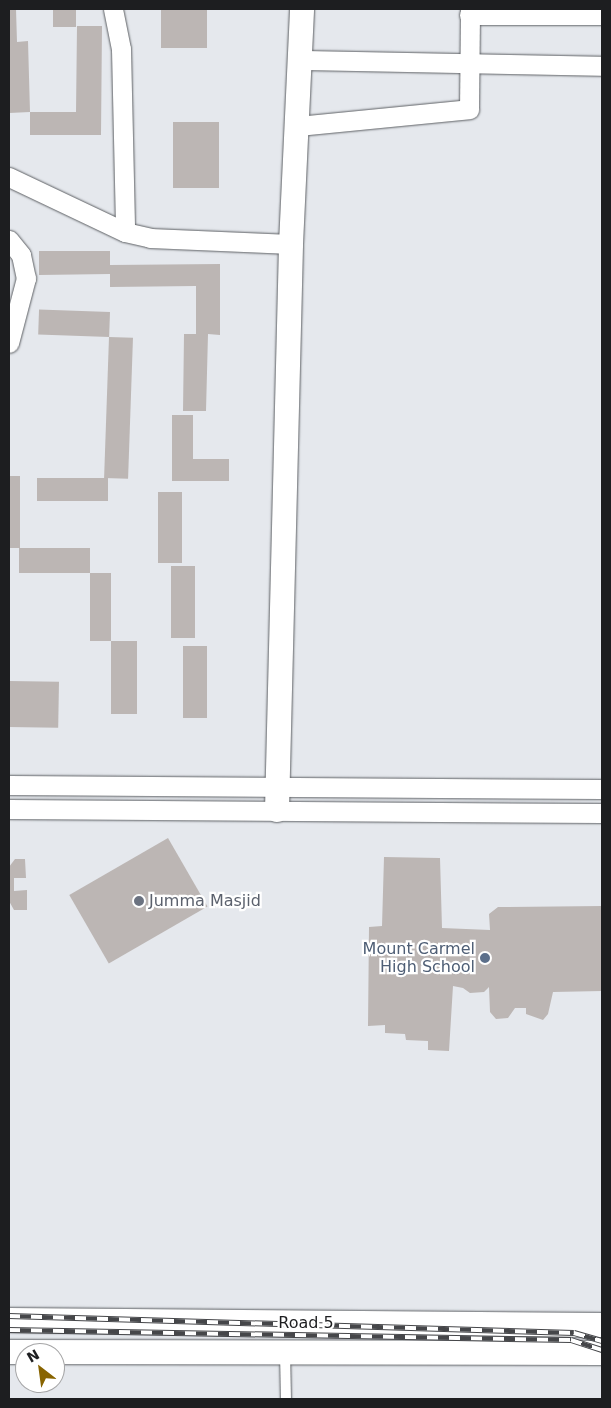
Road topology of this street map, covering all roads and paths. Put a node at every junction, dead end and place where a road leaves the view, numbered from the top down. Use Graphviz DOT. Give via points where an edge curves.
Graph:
graph roads {
  1 [pos="113,9"];
  2 [pos="302,9"];
  3 [pos="470,12"];
  4 [pos="602,15"];
  5 [pos="301,60"];
  6 [pos="470,63"];
  7 [pos="602,66"];
  8 [pos="297,126"];
  9 [pos="9,177"];
  10 [pos="125,232"];
  11 [pos="9,240"];
  12 [pos="290,244"];
  13 [pos="9,343"];
  14 [pos="9,785"];
  15 [pos="277,787"];
  16 [pos="602,789"];
  17 [pos="9,809"];
  18 [pos="277,810"];
  19 [pos="602,812"];
  20 [pos="9,1320"];
  21 [pos="602,1325"];
  22 [pos="9,1352"];
  23 [pos="285,1352"];
  24 [pos="602,1353"];
  25 [pos="286,1399"];
  1 -- 10 [label="street" via="121,48"];
  2 -- 5 [label="street"];
  3 -- 4 [label="street"];
  3 -- 6 [label="street"];
  5 -- 6 [label="street"];
  5 -- 8 [label="street"];
  6 -- 7 [label="street"];
  6 -- 8 [label="street" via="468,109"];
  8 -- 12 [label="street"];
  9 -- 10 [label="street"];
  10 -- 12 [label="street" via="150,238"];
  11 -- 13 [label="street" via="21,255 26,278"];
  12 -- 15 [label="street"];
  14 -- 15 [label="street"];
  15 -- 16 [label="street"];
  15 -- 18 [label="street"];
  17 -- 18 [label="street"];
  18 -- 19 [label="street"];
  20 -- 21 [label="street, Road 5"];
  22 -- 23 [label="street, Road 5"];
  23 -- 24 [label="street, Road 5"];
  23 -- 25 [label="lane"];
}
